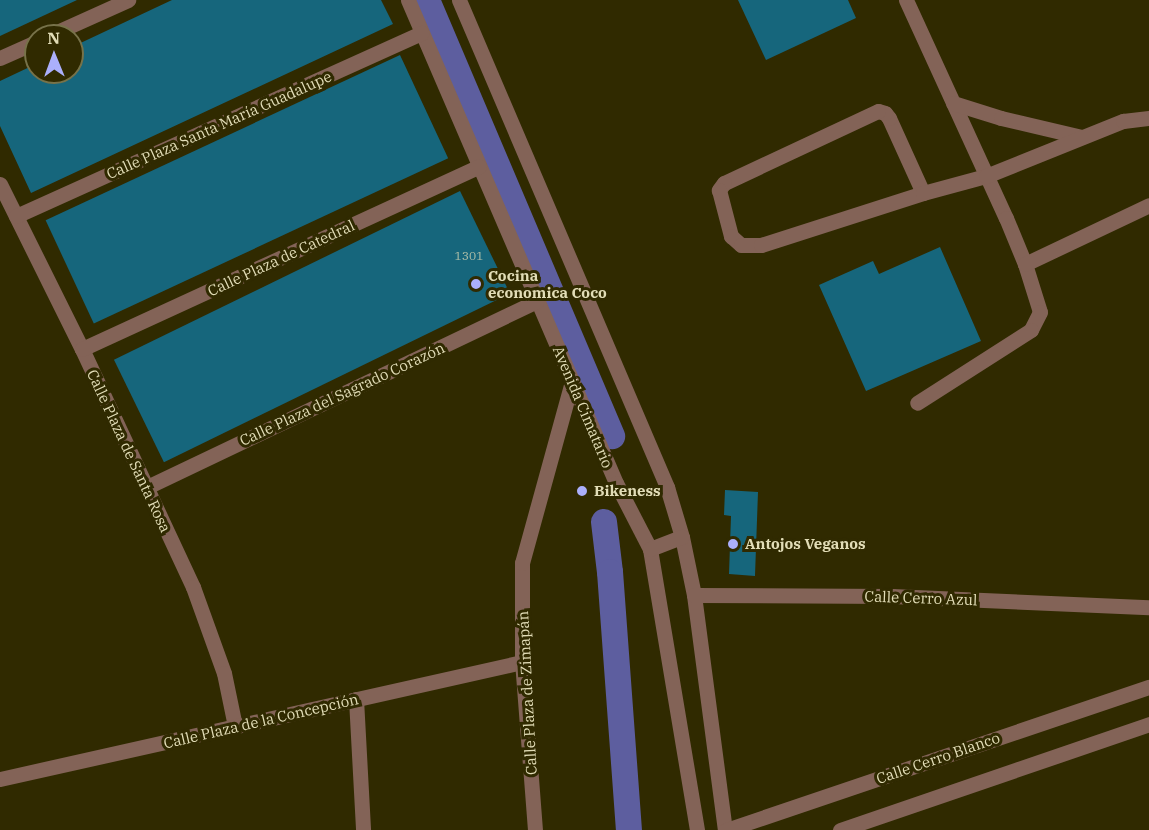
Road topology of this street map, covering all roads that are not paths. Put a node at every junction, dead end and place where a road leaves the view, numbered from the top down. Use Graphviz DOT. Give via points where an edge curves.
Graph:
graph roads {
  1 [pos="128,0"];
  2 [pos="408,0"];
  3 [pos="459,0"];
  4 [pos="906,0"];
  5 [pos="75,24"];
  6 [pos="422,33"];
  7 [pos="24,47"];
  8 [pos="0,58"];
  9 [pos="953,103"];
  10 [pos="1149,118"];
  11 [pos="1082,137"];
  12 [pos="479,166"];
  13 [pos="986,176"];
  14 [pos="0,184"];
  15 [pos="923,192"];
  16 [pos="1149,205"];
  17 [pos="16,216"];
  18 [pos="1025,264"];
  19 [pos="537,301"];
  20 [pos="82,349"];
  21 [pos="572,382"];
  22 [pos="917,403"];
  23 [pos="147,487"];
  24 [pos="682,537"];
  25 [pos="650,549"];
  26 [pos="694,595"];
  27 [pos="1149,607"];
  28 [pos="522,662"];
  29 [pos="1149,687"];
  30 [pos="356,699"];
  31 [pos="1149,724"];
  32 [pos="235,726"];
  33 [pos="0,779"];
  34 [pos="363,830"];
  35 [pos="536,830"];
  36 [pos="697,830"];
  37 [pos="725,830"];
  38 [pos="840,830"];
  1 -- 5 [label="street"];
  2 -- 6 [label="street, Avenida Cimatario"];
  3 -- 24 [label="street" via="637,414"];
  4 -- 9 [label="street"];
  6 -- 12 [label="street, Avenida Cimatario"];
  6 -- 17 [label="street, Calle Plaza Santa María Guadalupe"];
  7 -- 8 [label="street"];
  9 -- 11 [label="street"];
  9 -- 13 [label="street"];
  10 -- 11 [label="street" via="1123,121"];
  11 -- 13 [label="street"];
  12 -- 19 [label="street, Avenida Cimatario"];
  12 -- 20 [label="street, Calle Plaza de Catedral"];
  13 -- 15 [label="street"];
  13 -- 18 [label="street"];
  14 -- 17 [label="street, Calle Plaza de Santa Rosa"];
  15 -- 15 [label="street" via="889,118 878,111 724,183 719,190 731,236 748,246"];
  16 -- 18 [label="street"];
  17 -- 20 [label="street, Calle Plaza de Santa Rosa"];
  18 -- 22 [label="street" via="1040,312 1031,330"];
  19 -- 21 [label="street, Avenida Cimatario"];
  19 -- 23 [label="street, Calle Plaza del Sagrado Corazón"];
  20 -- 23 [label="street, Calle Plaza de Santa Rosa"];
  21 -- 25 [label="street, Avenida Cimatario"];
  21 -- 28 [label="street, Calle Plaza de Zimapán" via="522,563"];
  23 -- 32 [label="street, Calle Plaza de Santa Rosa" via="193,587 224,673"];
  24 -- 25 [label="street"];
  24 -- 26 [label="street"];
  25 -- 36 [label="street, Avenida Cimatario"];
  26 -- 27 [label="street, Calle Cerro Azul" via="892,596"];
  26 -- 37 [label="street"];
  28 -- 30 [label="street, Calle Plaza de la Concepción"];
  28 -- 35 [label="street, Calle Plaza de Zimapán"];
  29 -- 37 [label="street, Calle Cerro Blanco"];
  30 -- 32 [label="street, Calle Plaza de la Concepción"];
  30 -- 34 [label="street"];
  31 -- 38 [label="street"];
  32 -- 33 [label="street, Calle Plaza de la Concepción"];
}
